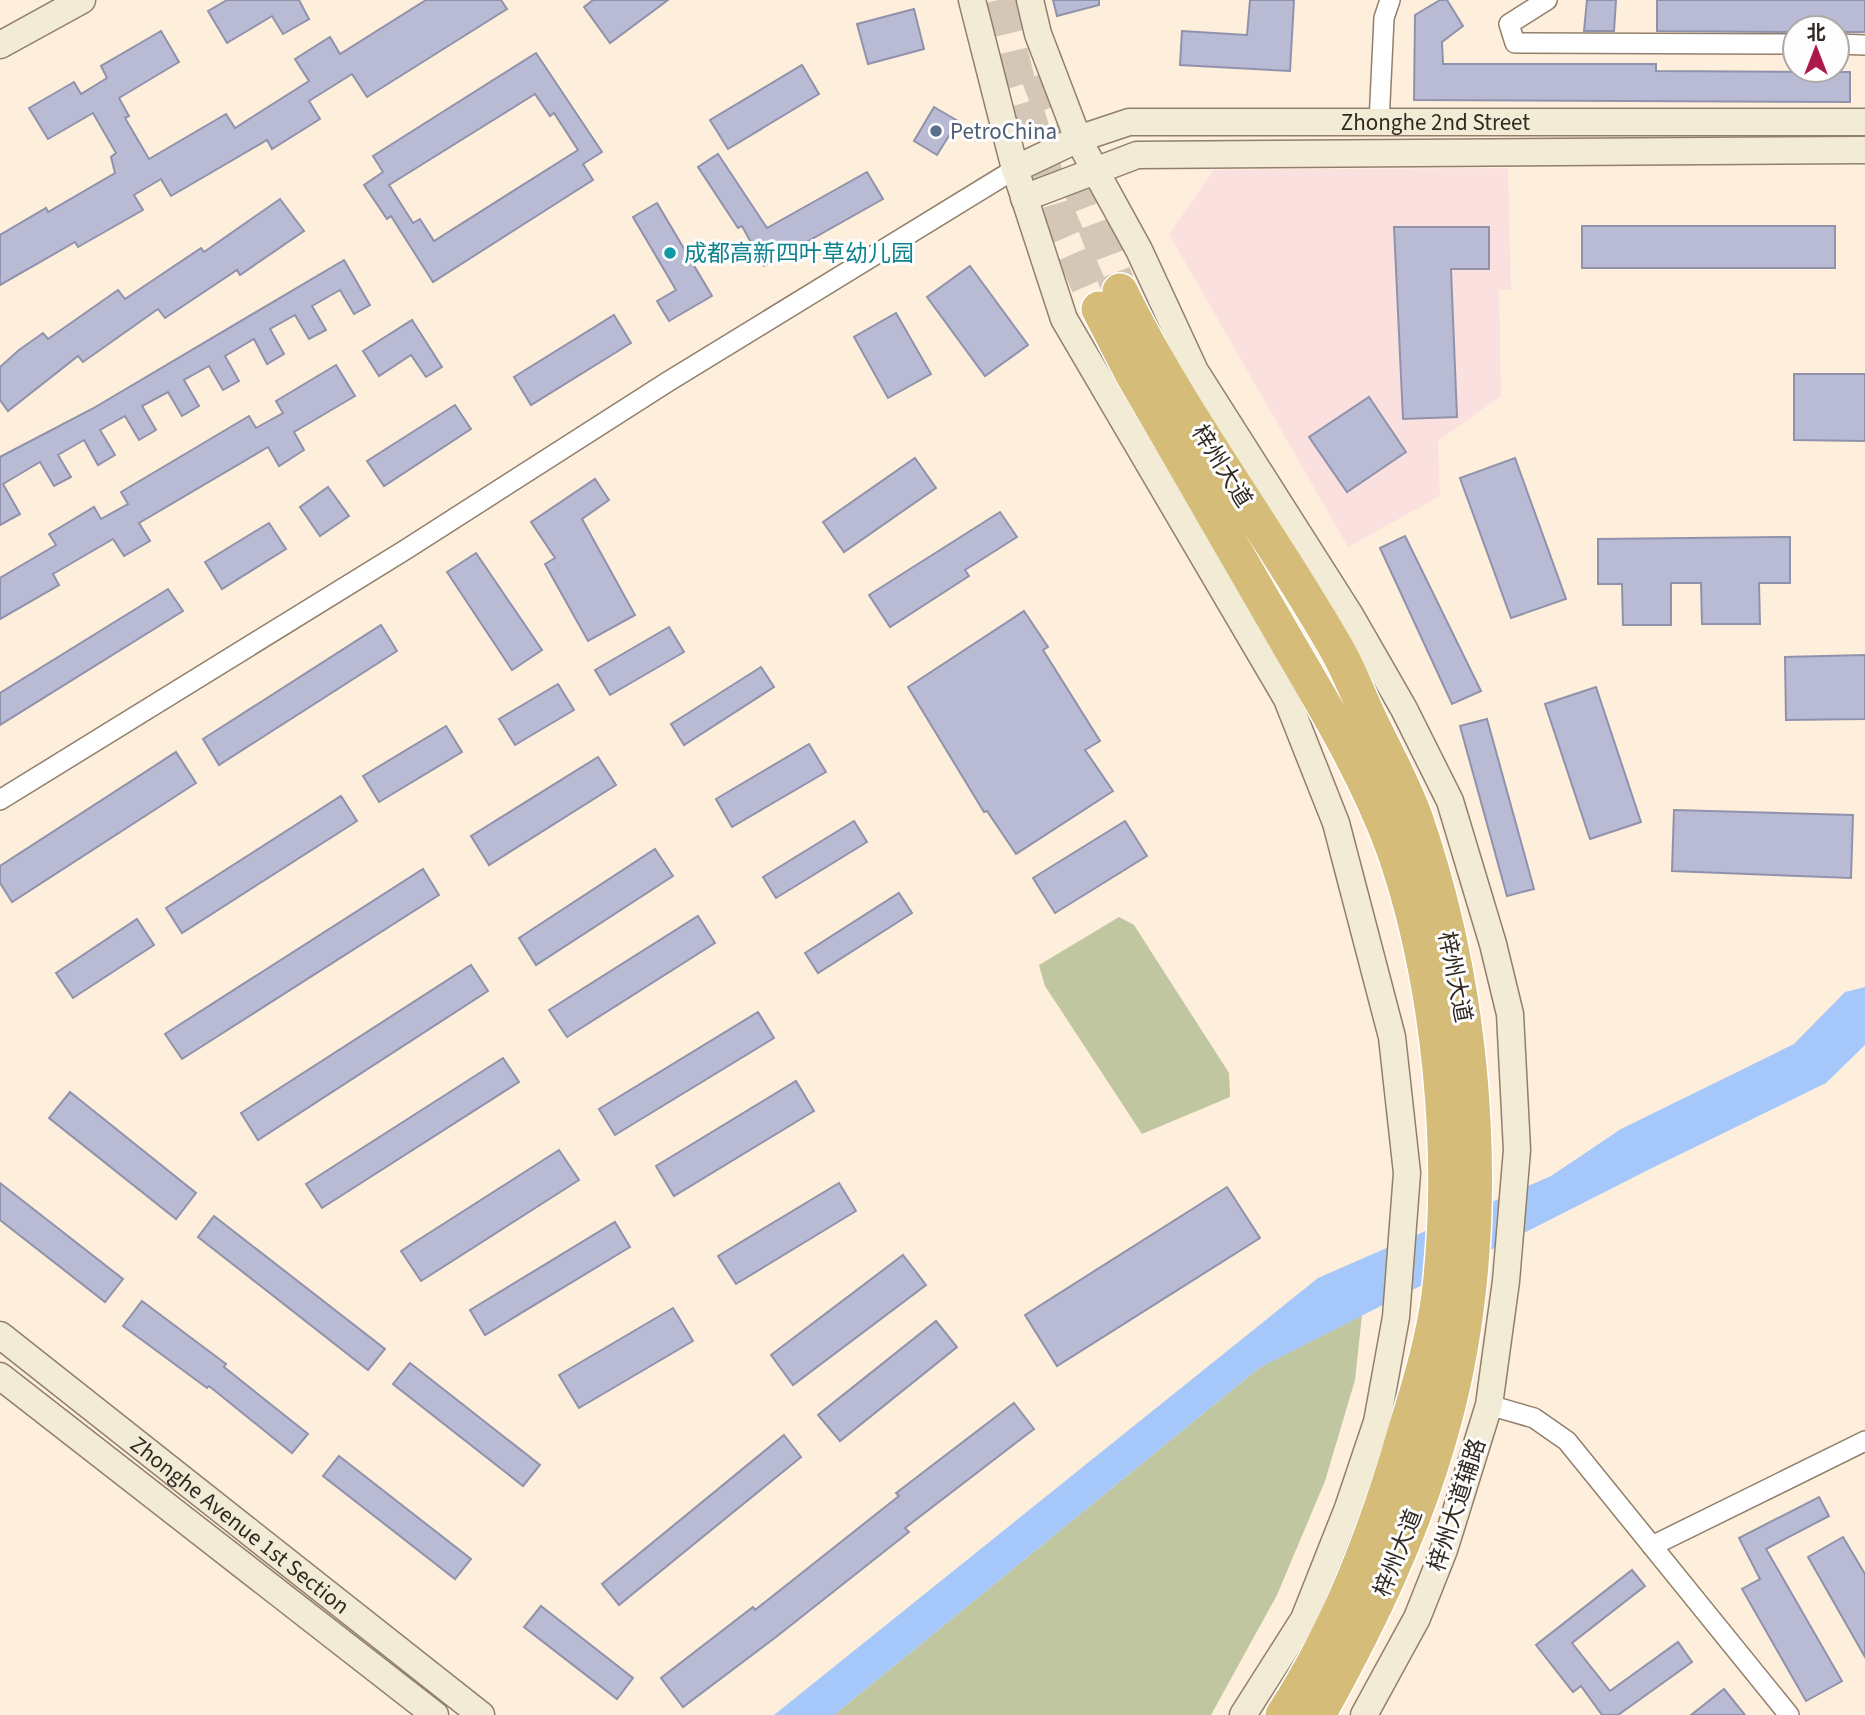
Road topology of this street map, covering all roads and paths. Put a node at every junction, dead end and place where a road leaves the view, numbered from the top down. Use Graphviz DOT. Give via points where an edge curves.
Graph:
graph roads {
  1 [pos="82,0"];
  2 [pos="972,0"];
  3 [pos="1030,0"];
  4 [pos="1390,0"];
  5 [pos="1546,0"];
  6 [pos="1781,44"];
  7 [pos="0,45"];
  8 [pos="1865,122"];
  9 [pos="1379,123"];
  10 [pos="1078,139"];
  11 [pos="1865,150"];
  12 [pos="1015,169"];
  13 [pos="1094,171"];
  14 [pos="1024,198"];
  15 [pos="1109,300"];
  16 [pos="0,800"];
  17 [pos="1453,1294"];
  18 [pos="0,1335"];
  19 [pos="0,1377"];
  20 [pos="1489,1405"];
  21 [pos="1865,1441"];
  22 [pos="1652,1546"];
  23 [pos="435,1715"];
  24 [pos="481,1715"];
  25 [pos="1243,1715"];
  26 [pos="1283,1715"];
  27 [pos="1318,1715"];
  28 [pos="1364,1715"];
  29 [pos="1789,1715"];
  1 -- 7 [label="main road"];
  2 -- 12 [label="main road"];
  3 -- 10 [label="main road, 梓州大道辅路" via="1038,34"];
  4 -- 9 [label="street" via="1384,18"];
  5 -- 6 [label="street" via="1509,23 1515,43"];
  8 -- 9 [label="main road, Zhonghe 2nd Street"];
  9 -- 10 [label="main road, Zhonghe 2nd Street" via="1129,122"];
  10 -- 12 [label="main road, Zhonghe 2nd Street"];
  10 -- 13 [label="main road, 梓州大道辅路"];
  11 -- 13 [label="main road, Zhonghe 2nd Street" via="1138,155"];
  12 -- 14 [label="main road"];
  12 -- 16 [label="street"];
  13 -- 14 [label="main road, Zhonghe 2nd Street"];
  13 -- 20 [label="main road, 梓州大道辅路" via="1139,250 1195,371 1350,615 1450,801 1510,1014 1517,1150"];
  14 -- 25 [label="main road" via="1064,319 1287,699 1336,823 1392,1037 1407,1173 1396,1317 1377,1422 1304,1619"];
  15 -- 17 [label="highway, 梓州大道" via="1147,348 1338,650 1417,822 1458,978 1470,1060"];
  17 -- 26 [label="highway, 梓州大道" via="1420,1381 1382,1511 1313,1668"];
  17 -- 27 [label="highway, 梓州大道" via="1443,1425 1410,1526 1377,1606"];
  18 -- 24 [label="main road, Zhonghe Avenue 1st Section"];
  19 -- 23 [label="main road, Zhonghe Avenue 1st Section"];
  20 -- 22 [label="street" via="1534,1418 1567,1441"];
  20 -- 28 [label="main road, 梓州大道辅路" via="1444,1550 1417,1618"];
  21 -- 22 [label="street"];
  22 -- 29 [label="street"];
}
